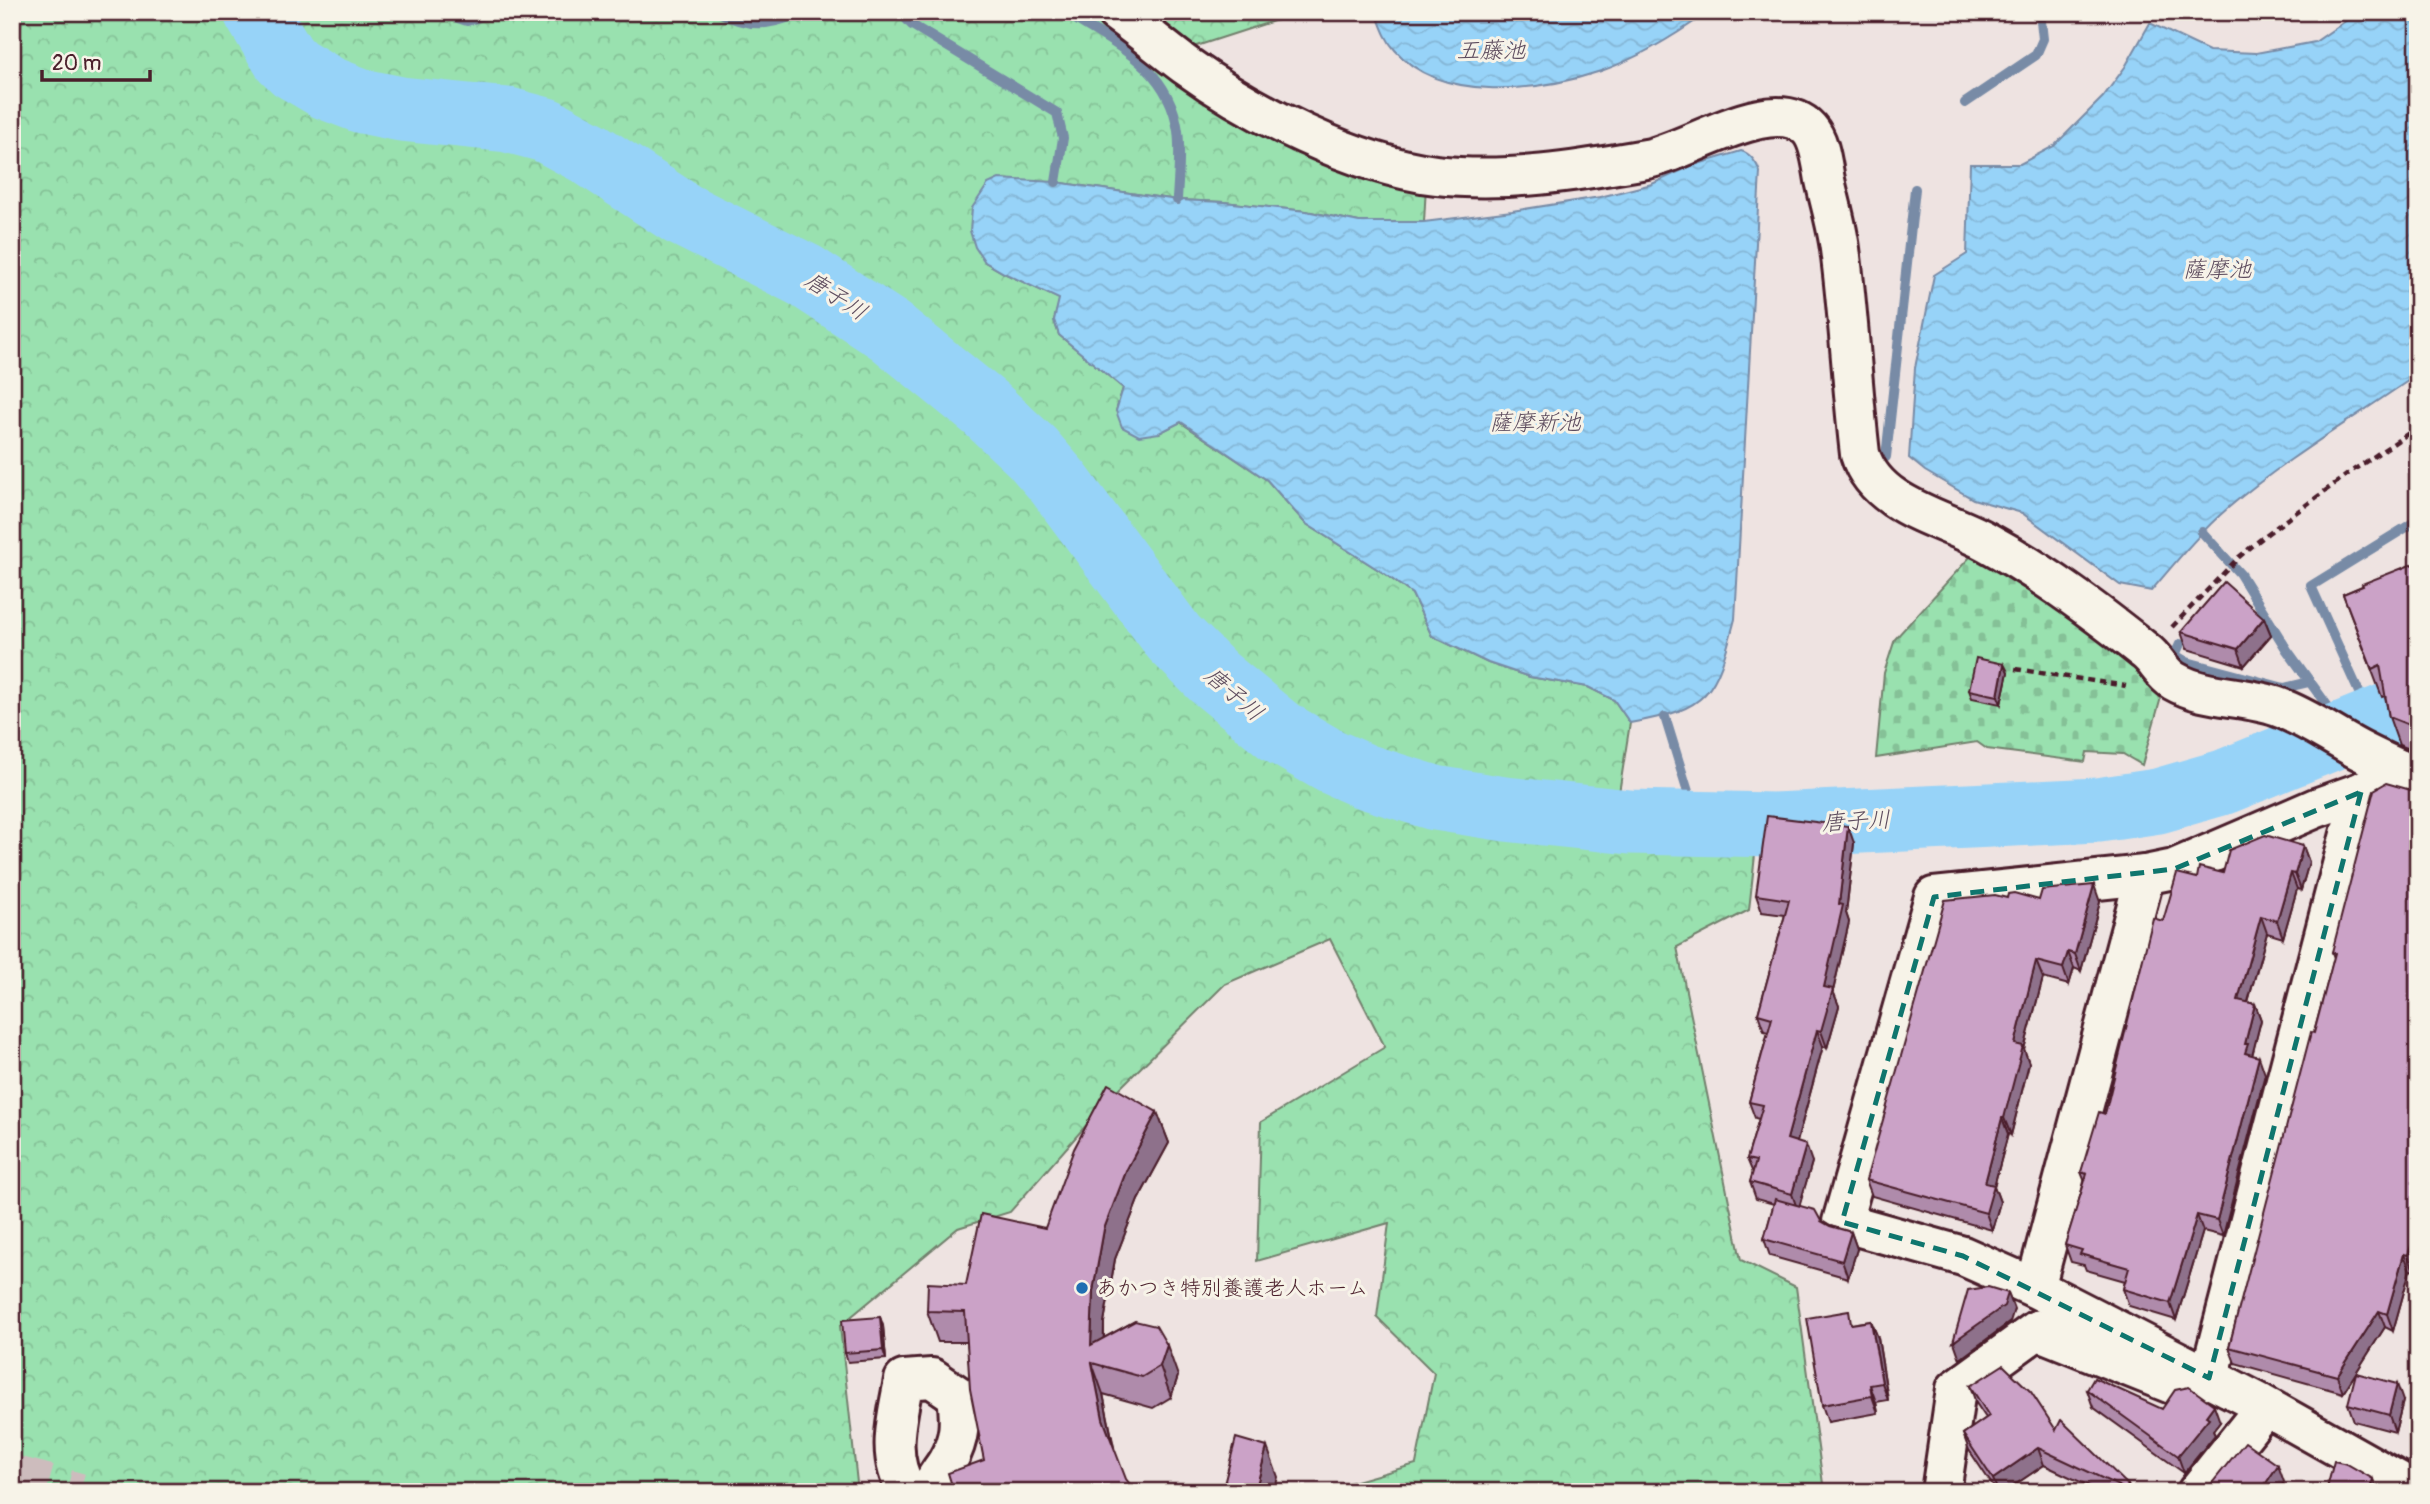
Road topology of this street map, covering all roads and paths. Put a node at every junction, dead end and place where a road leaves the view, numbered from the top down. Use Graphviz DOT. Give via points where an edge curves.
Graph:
graph roads {
  1 [pos="1116,12"];
  2 [pos="2418,427"];
  3 [pos="2148,652"];
  4 [pos="2015,669"];
  5 [pos="2126,686"];
  6 [pos="2409,773"];
  7 [pos="2361,792"];
  8 [pos="2145,875"];
  9 [pos="2035,1287"];
  10 [pos="2209,1377"];
  11 [pos="2265,1406"];
  12 [pos="2410,1480"];
  13 [pos="908,1492"];
  14 [pos="930,1492"];
  15 [pos="1941,1492"];
  16 [pos="2197,1492"];
  1 -- 3 [label="street" via="1185,65 1295,128 1348,152 1437,175 1558,173 1654,158 1756,118 1789,117 1809,129 1819,148 1840,246 1860,454 1869,475 1902,502 1983,540 2065,589"];
  2 -- 3 [label="path" via="2239,557"];
  3 -- 6 [label="street" via="2175,681 2199,691 2276,706"];
  4 -- 5 [label="path"];
  6 -- 7 [label="street"];
  7 -- 8 [label="street" via="2174,869"];
  7 -- 10 [label="street"];
  8 -- 9 [label="street"];
  8 -- 9 [label="street" via="1934,897 1842,1223 1963,1256"];
  9 -- 10 [label="street"];
  10 -- 11 [label="street"];
  10 -- 15 [label="street" via="2176,1386 2037,1331 1956,1389"];
  11 -- 12 [label="street"];
  11 -- 16 [label="street"];
  13 -- 14 [label="street" via="898,1475 894,1437 904,1380 932,1378 957,1395 961,1426"];
}
